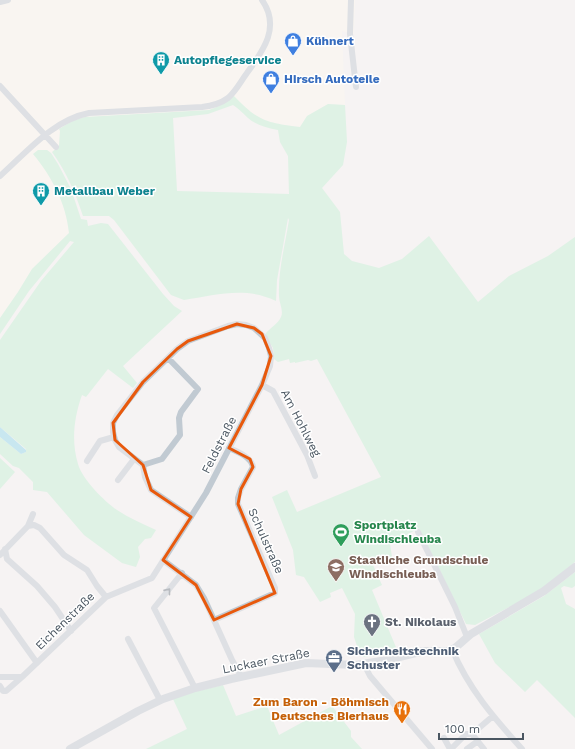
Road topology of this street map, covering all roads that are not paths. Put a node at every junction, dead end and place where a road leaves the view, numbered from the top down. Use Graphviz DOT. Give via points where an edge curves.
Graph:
graph roads {
  1 [pos="8,0"];
  2 [pos="262,0"];
  3 [pos="351,0"];
  4 [pos="0,2"];
  5 [pos="0,86"];
  6 [pos="356,87"];
  7 [pos="45,135"];
  8 [pos="56,147"];
  9 [pos="0,176"];
  10 [pos="168,358"];
  11 [pos="262,385"];
  12 [pos="114,437"];
  13 [pos="229,448"];
  14 [pos="134,458"];
  15 [pos="87,461"];
  16 [pos="143,465"];
  17 [pos="315,476"];
  18 [pos="118,480"];
  19 [pos="191,517"];
  20 [pos="28,526"];
  21 [pos="40,528"];
  22 [pos="418,532"];
  23 [pos="5,549"];
  24 [pos="0,555"];
  25 [pos="0,558"];
  26 [pos="7,559"];
  27 [pos="164,560"];
  28 [pos="575,567"];
  29 [pos="182,573"];
  30 [pos="106,597"];
  31 [pos="0,611"];
  32 [pos="214,620"];
  33 [pos="71,631"];
  34 [pos="467,637"];
  35 [pos="128,639"];
  36 [pos="452,650"];
  37 [pos="37,663"];
  38 [pos="364,664"];
  39 [pos="0,676"];
  40 [pos="241,676"];
  41 [pos="22,677"];
  42 [pos="0,686"];
  43 [pos="195,688"];
  44 [pos="160,700"];
  45 [pos="492,716"];
  46 [pos="472,734"];
  47 [pos="444,738"];
  48 [pos="478,741"];
  49 [pos="70,749"];
  50 [pos="432,749"];
  51 [pos="450,749"];
  52 [pos="467,749"];
  53 [pos="484,749"];
  54 [pos="522,749"];
  1 -- 4 [label="street"];
  2 -- 7 [label="street" via="270,24 266,45 234,92 220,103 202,107 89,113 64,121"];
  3 -- 6 [label="street" via="350,34"];
  5 -- 7 [label="street"];
  7 -- 8 [label="street"];
  7 -- 9 [label="street"];
  10 -- 11 [label="street, Feldstraße" via="188,341 228,326 246,325 262,334 269,348 270,366"];
  10 -- 12 [label="street" via="143,382 117,416 113,423"];
  10 -- 16 [label="street" via="198,390 181,412 180,435 162,459"];
  11 -- 13 [label="street, Feldstraße"];
  11 -- 17 [label="street, Am Hohlweg" via="273,391"];
  12 -- 14 [label="street" via="119,447"];
  12 -- 15 [label="street" via="100,441"];
  13 -- 19 [label="street, Feldstraße"];
  13 -- 32 [label="street, Schulstraße" via="250,459 252,463 253,468 238,498 238,504 275,593"];
  14 -- 16 [label="street"];
  14 -- 18 [label="street"];
  16 -- 19 [label="street" via="151,490"];
  19 -- 27 [label="street, Feldstraße"];
  20 -- 21 [label="street"];
  20 -- 21 [label="street" via="33,514"];
  20 -- 23 [label="street"];
  21 -- 30 [label="street" via="64,555 87,570"];
  22 -- 34 [label="street"];
  23 -- 24 [label="street"];
  23 -- 26 [label="street"];
  25 -- 26 [label="street"];
  26 -- 33 [label="street" via="46,596"];
  27 -- 29 [label="street"];
  27 -- 30 [label="street, Eichenstraße" via="152,578"];
  28 -- 34 [label="street" via="544,591"];
  29 -- 32 [label="street" via="196,585"];
  43 -- 29 [label="street, one-way" via="154,608"];
  30 -- 33 [label="street, Eichenstraße"];
  31 -- 37 [label="street"];
  32 -- 40 [label="street"];
  33 -- 37 [label="street, Eichenstraße"];
  34 -- 36 [label="street"];
  35 -- 44 [label="street"];
  36 -- 38 [label="street, Luckaer Straße" via="424,651"];
  36 -- 45 [label="street" via="471,686"];
  37 -- 41 [label="street, Eichenstraße"];
  38 -- 40 [label="street, Luckaer Straße" via="306,663"];
  38 -- 50 [label="street" via="370,676"];
  39 -- 41 [label="street"];
  40 -- 43 [label="street, Luckaer Straße"];
  41 -- 42 [label="street, Eichenstraße" via="6,691 2,691"];
  43 -- 44 [label="street, Luckaer Straße"];
  44 -- 49 [label="street, Luckaer Straße"];
  45 -- 46 [label="street"];
  45 -- 54 [label="street"];
  46 -- 48 [label="street"];
  46 -- 51 [label="street" via="466,734"];
  47 -- 51 [label="street"];
  48 -- 52 [label="street"];
  48 -- 53 [label="street"];
}
